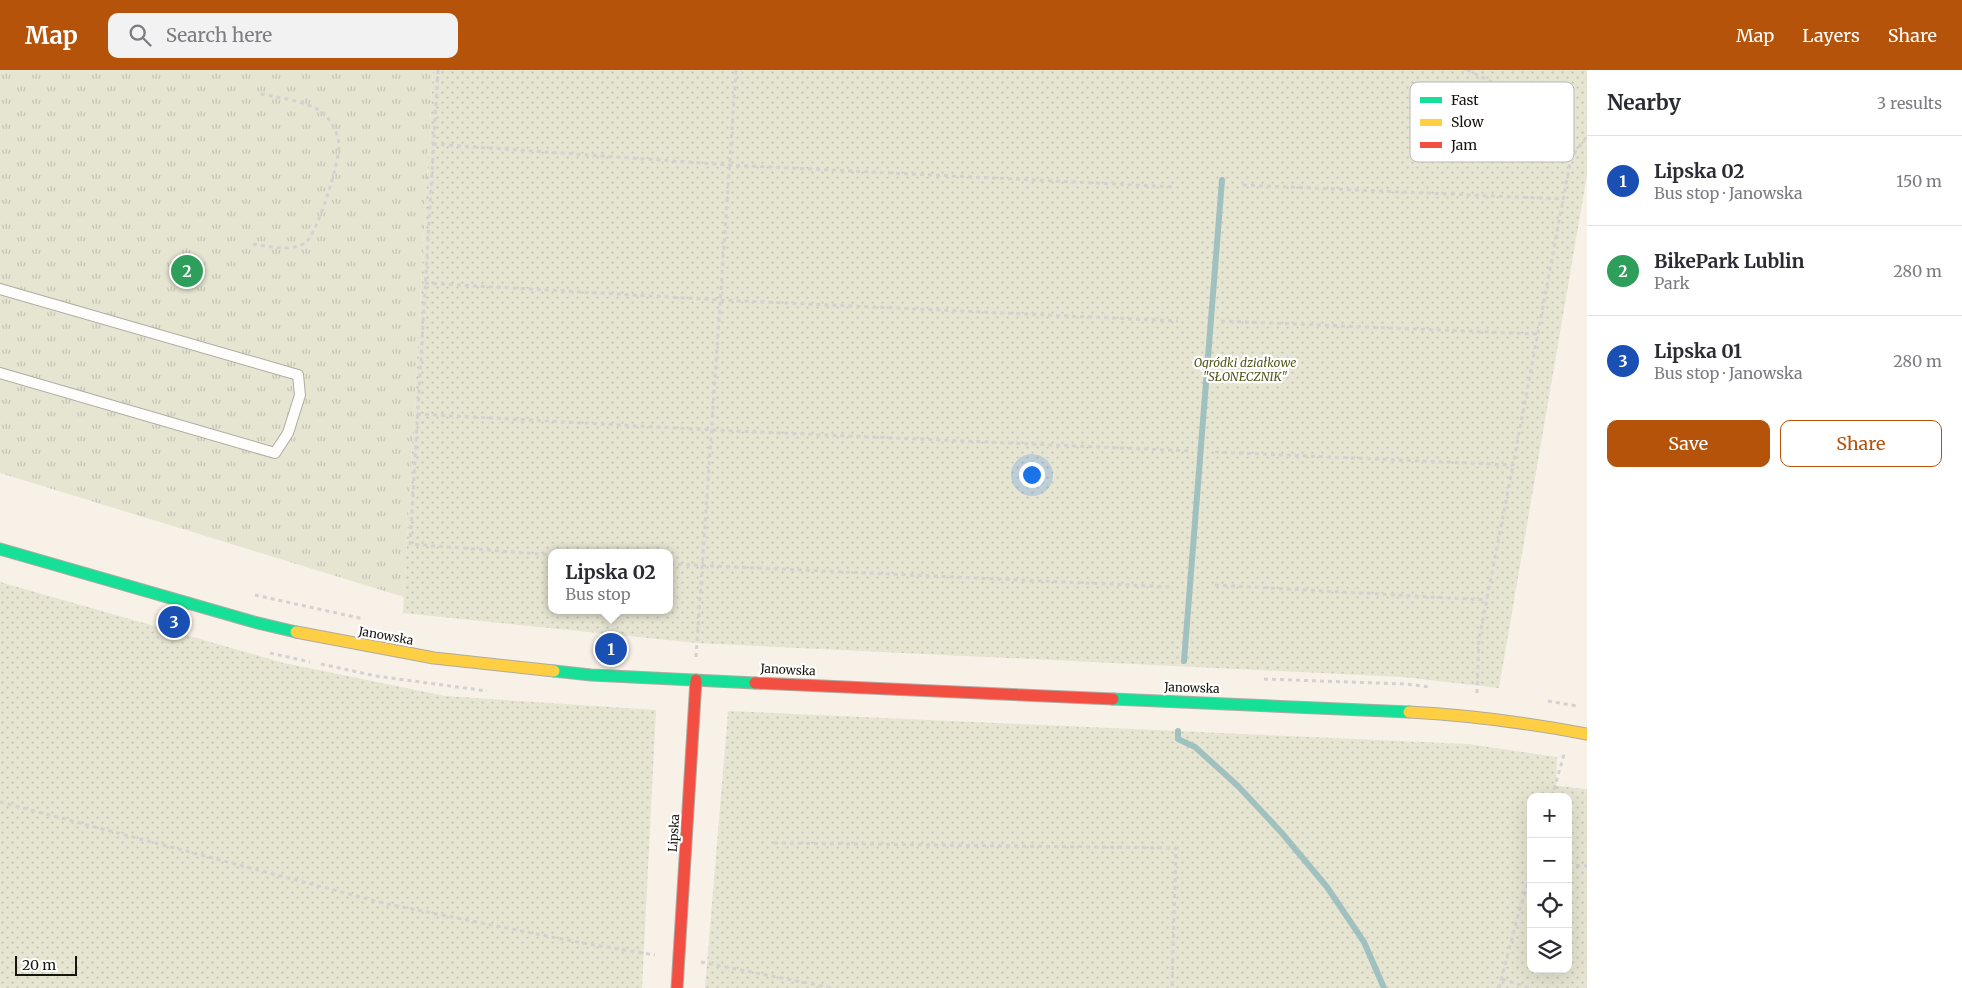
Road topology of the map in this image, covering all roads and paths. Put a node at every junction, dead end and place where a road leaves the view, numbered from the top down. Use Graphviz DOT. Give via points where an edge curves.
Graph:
graph roads {
  1 [pos="438,70"];
  2 [pos="736,70"];
  3 [pos="1467,70"];
  4 [pos="1492,82"];
  5 [pos="258,93"];
  6 [pos="1587,136"];
  7 [pos="433,144"];
  8 [pos="1574,154"];
  9 [pos="1570,162"];
  10 [pos="730,164"];
  11 [pos="1243,185"];
  12 [pos="1175,187"];
  13 [pos="1563,199"];
  14 [pos="253,244"];
  15 [pos="425,283"];
  16 [pos="0,289"];
  17 [pos="721,300"];
  18 [pos="1178,321"];
  19 [pos="1221,321"];
  20 [pos="1538,334"];
  21 [pos="0,373"];
  22 [pos="417,414"];
  23 [pos="713,430"];
  24 [pos="1191,451"];
  25 [pos="1215,452"];
  26 [pos="1513,465"];
  27 [pos="0,549"];
  28 [pos="548,555"];
  29 [pos="673,564"];
  30 [pos="703,567"];
  31 [pos="1215,585"];
  32 [pos="1173,587"];
  33 [pos="252,594"];
  34 [pos="1487,600"];
  35 [pos="371,620"];
  36 [pos="696,680"];
  37 [pos="1476,716"];
  38 [pos="1569,731"];
  39 [pos="1587,734"];
  40 [pos="1553,793"];
  41 [pos="0,802"];
  42 [pos="774,843"];
  43 [pos="1572,865"];
  44 [pos="1587,866"];
  45 [pos="1528,883"];
  46 [pos="679,960"];
  47 [pos="1502,980"];
  48 [pos="677,988"];
  49 [pos="832,988"];
  50 [pos="1172,988"];
  51 [pos="1499,988"];
  52 [pos="1530,988"];
  1 -- 7 [label="path"];
  2 -- 10 [label="path"];
  3 -- 4 [label="path"];
  5 -- 14 [label="path" via="316,108 334,129 339,147 329,189 310,238 296,247"];
  6 -- 8 [label="path"];
  7 -- 10 [label="path"];
  7 -- 15 [label="path"];
  9 -- 13 [label="path"];
  10 -- 12 [label="path"];
  10 -- 17 [label="path"];
  11 -- 13 [label="path"];
  13 -- 20 [label="path"];
  15 -- 17 [label="path"];
  15 -- 22 [label="path"];
  16 -- 21 [label="lane" via="298,375 300,395 288,433 275,453"];
  17 -- 18 [label="path"];
  17 -- 23 [label="path"];
  19 -- 20 [label="path"];
  20 -- 26 [label="path"];
  22 -- 23 [label="path"];
  22 -- 28 [label="path" via="410,544"];
  23 -- 24 [label="path"];
  23 -- 30 [label="path"];
  25 -- 26 [label="path"];
  26 -- 34 [label="path"];
  27 -- 36 [label="street, Janowska" via="254,622 322,638 507,667"];
  29 -- 30 [label="path"];
  30 -- 32 [label="path"];
  30 -- 36 [label="path"];
  31 -- 34 [label="path"];
  33 -- 35 [label="path"];
  34 -- 37 [label="path" via="1479,639"];
  36 -- 37 [label="street, Janowska"];
  36 -- 46 [label="street, Lipska"];
  37 -- 38 [label="street, Janowska"];
  38 -- 39 [label="street, Janowska"];
  38 -- 40 [label="path"];
  41 -- 46 [label="path" via="387,904"];
  42 -- 50 [label="path" via="1176,848"];
  43 -- 44 [label="path"];
  45 -- 47 [label="path"];
  46 -- 48 [label="street, Lipska"];
  46 -- 49 [label="path"];
  47 -- 51 [label="path"];
  47 -- 52 [label="path"];
}
